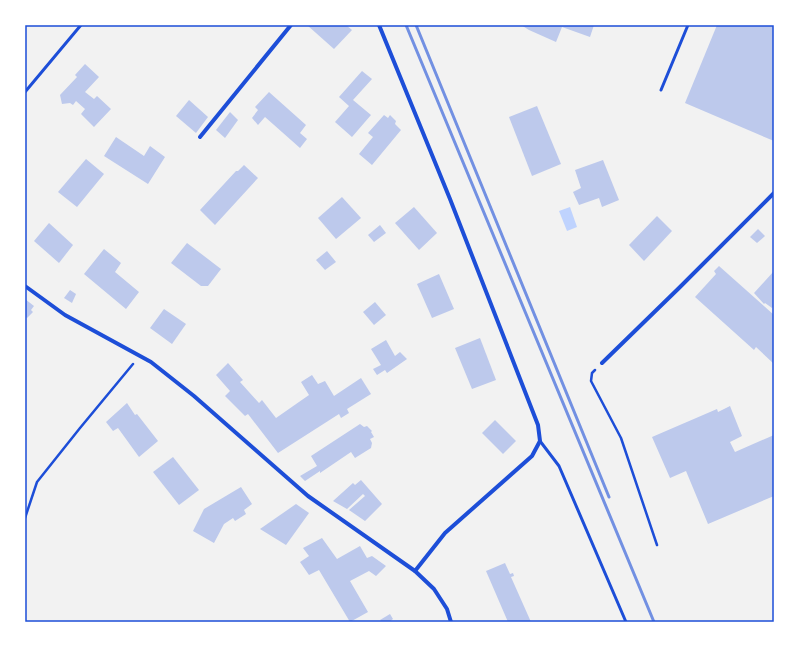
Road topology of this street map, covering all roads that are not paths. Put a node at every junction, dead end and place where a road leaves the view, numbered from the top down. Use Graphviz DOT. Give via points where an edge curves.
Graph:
graph roads {
  1 [pos="81,25"];
  2 [pos="292,25"];
  3 [pos="379,25"];
  4 [pos="688,25"];
  5 [pos="661,90"];
  6 [pos="25,92"];
  7 [pos="200,137"];
  8 [pos="774,193"];
  9 [pos="25,286"];
  10 [pos="602,362"];
  11 [pos="540,441"];
  12 [pos="415,571"];
  13 [pos="451,622"];
  14 [pos="626,622"];
  1 -- 6 [label="lane"];
  2 -- 7 [label="street"];
  3 -- 11 [label="street" via="538,425"];
  4 -- 5 [label="lane"];
  8 -- 10 [label="street"];
  9 -- 12 [label="street" via="65,315 151,362 194,396 308,496"];
  11 -- 12 [label="street" via="532,456 445,533"];
  11 -- 14 [label="lane" via="559,466"];
  12 -- 13 [label="street" via="434,589"];
}
